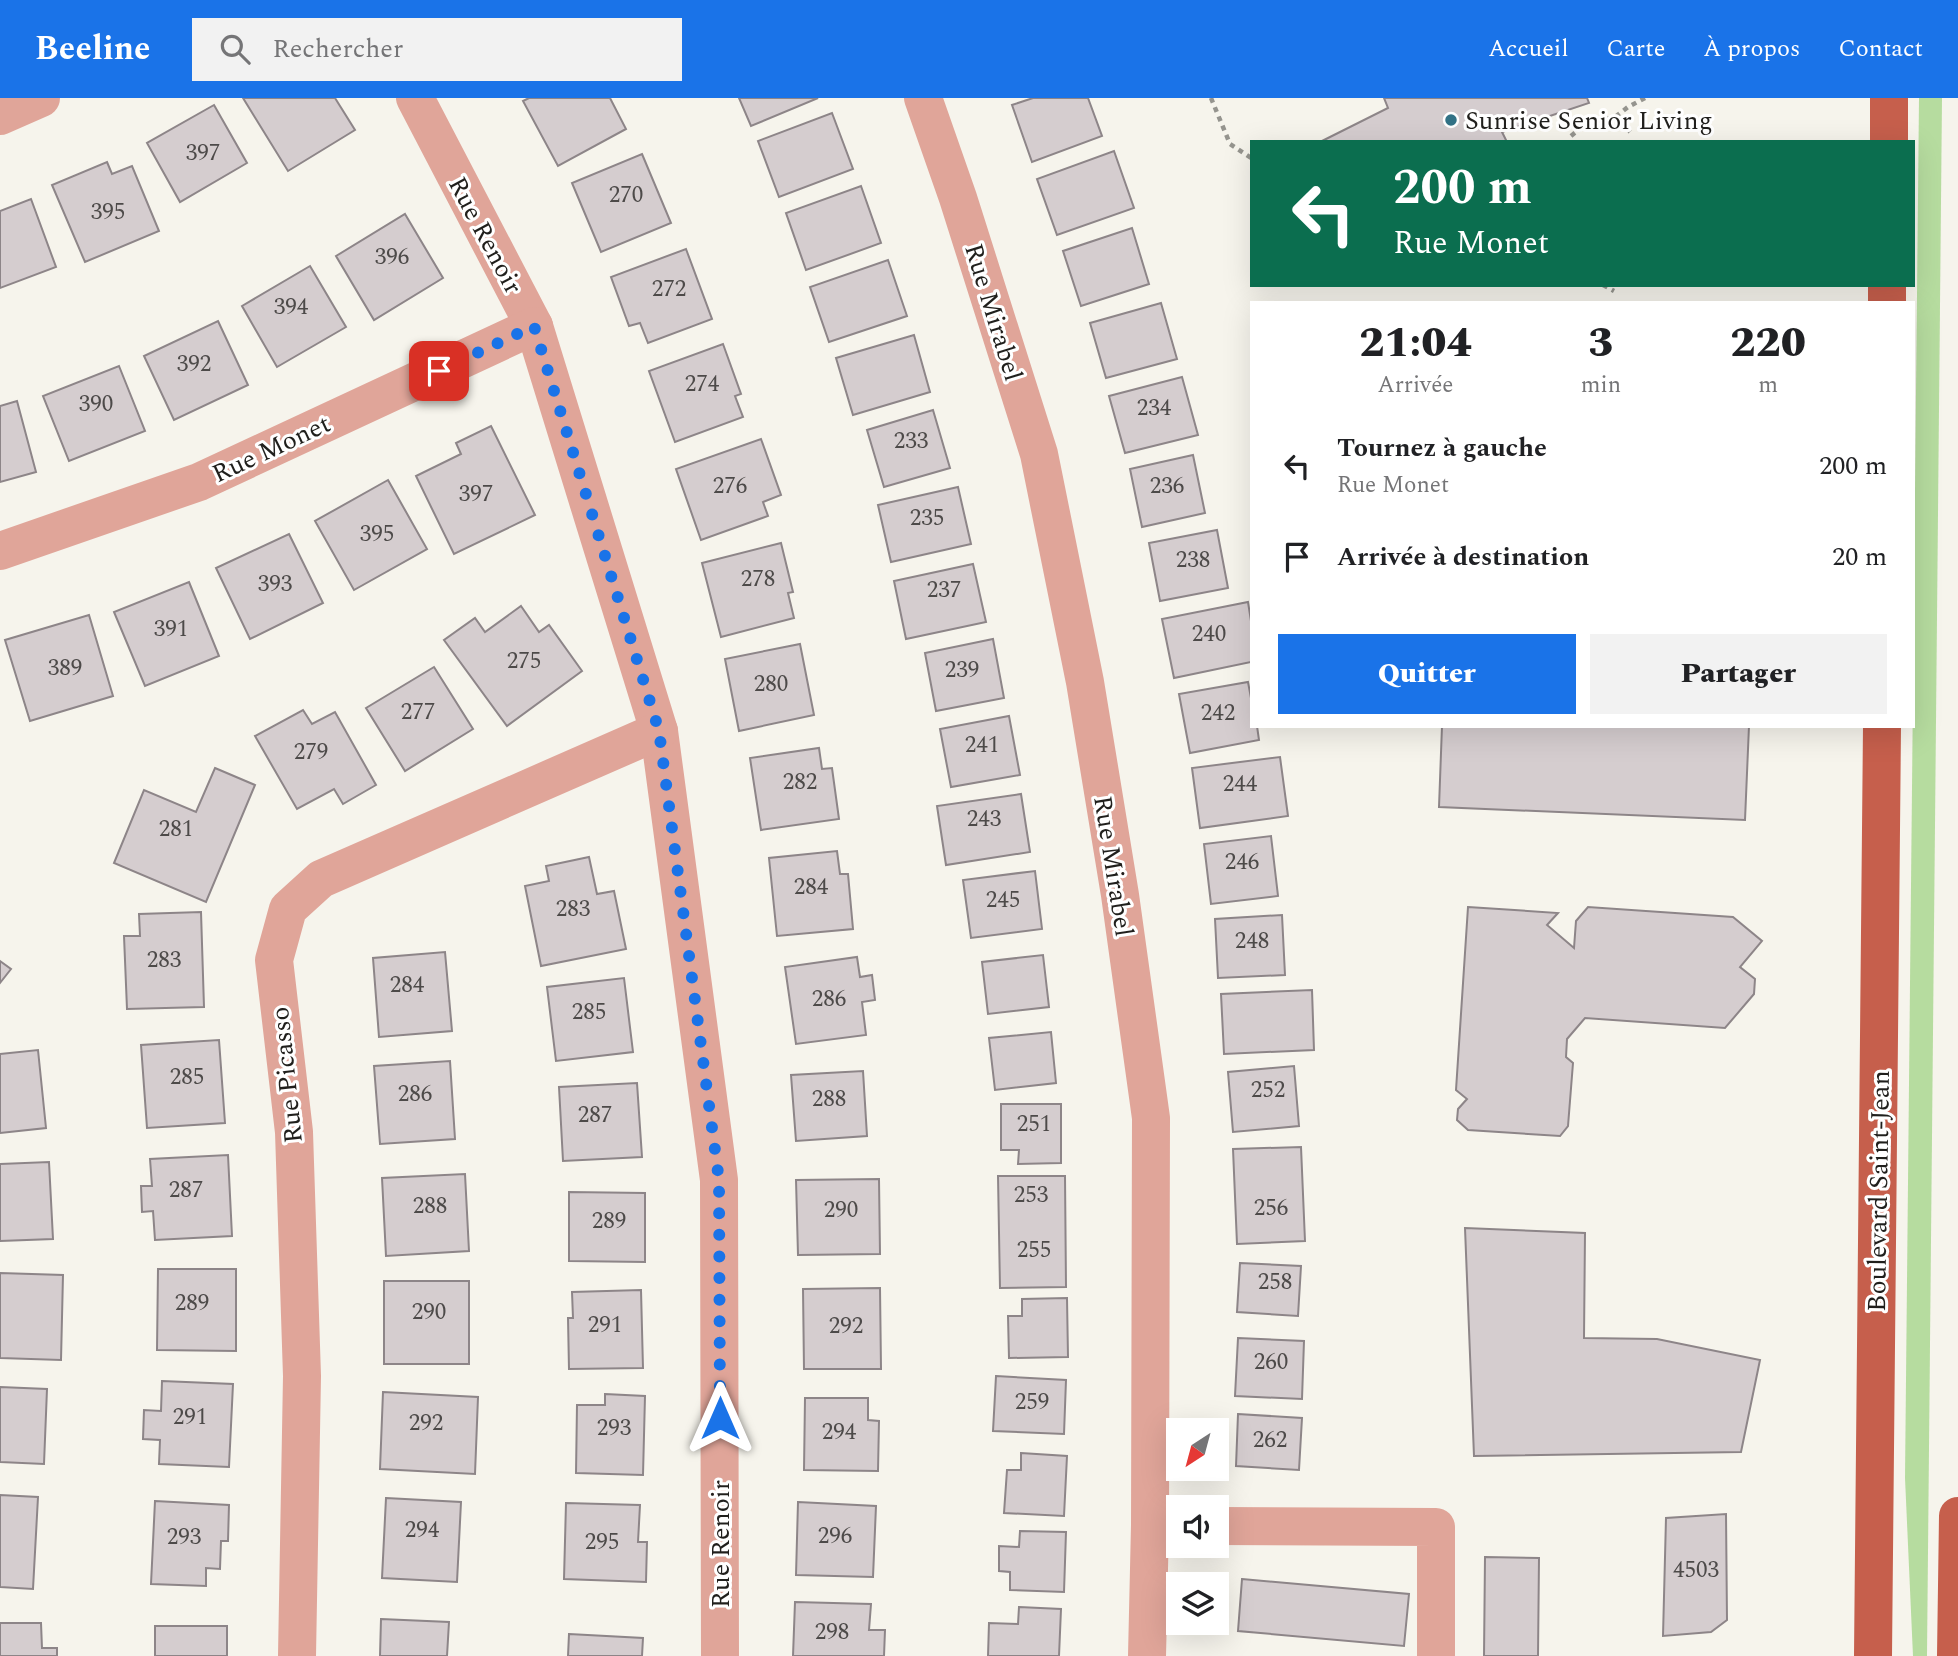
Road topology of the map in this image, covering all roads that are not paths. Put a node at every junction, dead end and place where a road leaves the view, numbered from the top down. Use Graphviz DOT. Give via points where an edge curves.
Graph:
graph roads {
  1 [pos="41,98"];
  2 [pos="415,98"];
  3 [pos="923,98"];
  4 [pos="1889,98"];
  5 [pos="0,116"];
  6 [pos="1889,140"];
  7 [pos="534,326"];
  8 [pos="0,551"];
  9 [pos="1882,728"];
  10 [pos="659,731"];
  11 [pos="1958,1516"];
  12 [pos="1164,1525"];
  13 [pos="1229,1526"];
  14 [pos="297,1656"];
  15 [pos="720,1656"];
  16 [pos="1147,1656"];
  17 [pos="1436,1656"];
  18 [pos="1873,1656"];
  19 [pos="1956,1656"];
  1 -- 5 [label="street"];
  2 -- 7 [label="street, Rue Renoir"];
  3 -- 12 [label="street, Rue Mirabel" via="1039,454 1085,682 1151,1118"];
  4 -- 6 [label="main road"];
  7 -- 8 [label="street, Rue Monet" via="199,482"];
  7 -- 10 [label="street, Rue Renoir"];
  9 -- 18 [label="main road, Boulevard Saint-Jean"];
  10 -- 14 [label="street, Rue Picasso" via="321,879 288,909 274,960 294,1132 302,1376"];
  10 -- 15 [label="street, Rue Renoir" via="719,1180"];
  11 -- 19 [label="main road"];
  12 -- 16 [label="street, Rue Mirabel"];
  13 -- 17 [label="street" via="1436,1527"];
}
